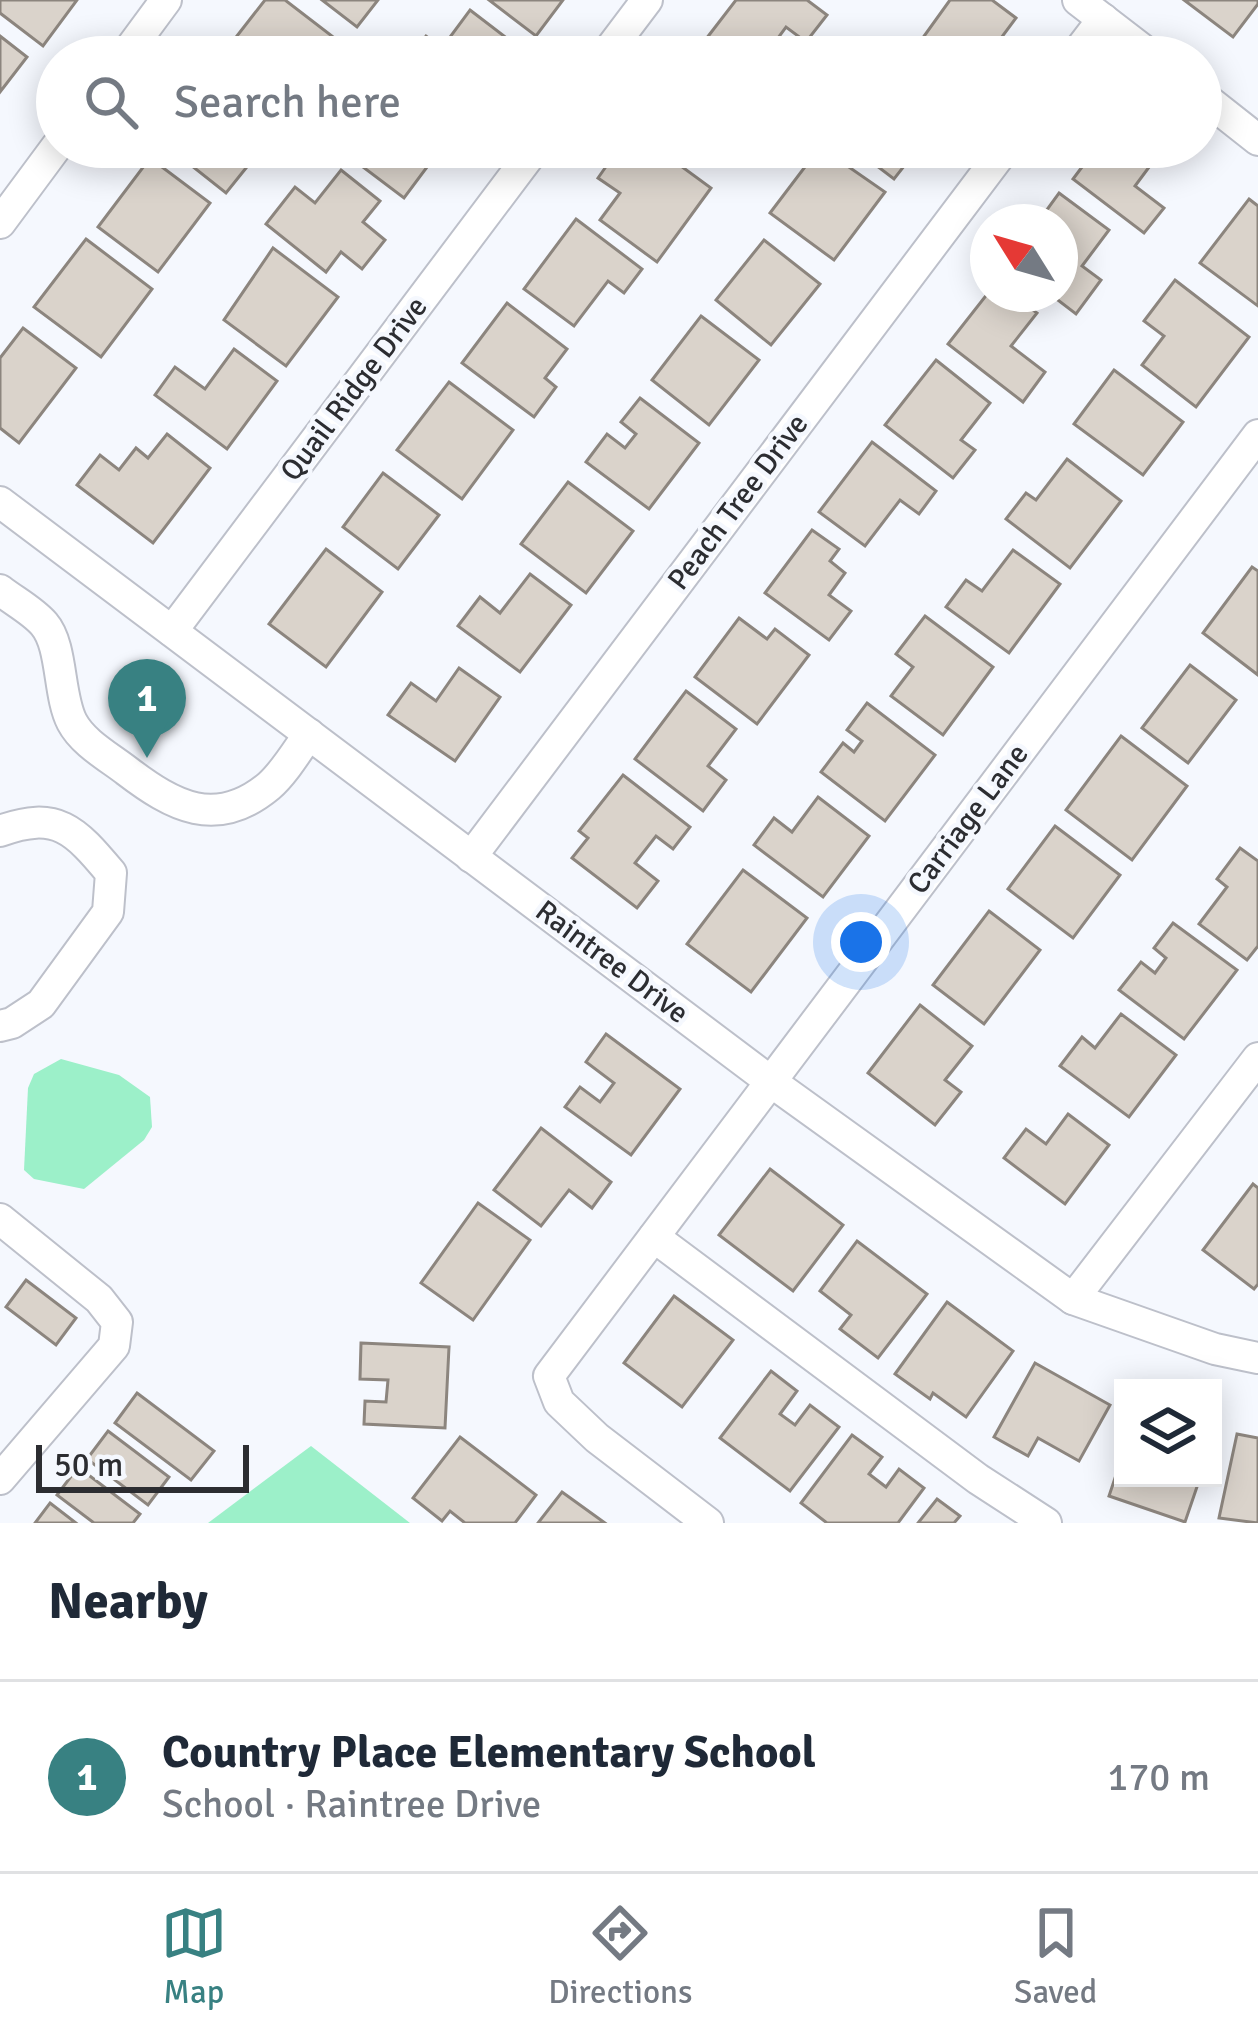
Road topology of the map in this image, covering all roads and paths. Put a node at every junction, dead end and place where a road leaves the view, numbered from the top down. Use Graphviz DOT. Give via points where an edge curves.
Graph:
graph roads {
  1 [pos="166,0"];
  2 [pos="647,0"];
  3 [pos="1090,9"];
  4 [pos="139,36"];
  5 [pos="620,36"];
  6 [pos="1124,36"];
  7 [pos="1222,112"];
  8 [pos="1258,140"];
  9 [pos="41,168"];
  10 [pos="520,168"];
  11 [pos="990,168"];
  12 [pos="0,223"];
  13 [pos="1258,435"];
  14 [pos="0,502"];
  15 [pos="0,590"];
  16 [pos="172,631"];
  17 [pos="309,734"];
  18 [pos="0,831"];
  19 [pos="470,857"];
  20 [pos="0,1025"];
  21 [pos="1258,1058"];
  22 [pos="770,1081"];
  23 [pos="0,1219"];
  24 [pos="654,1237"];
  25 [pos="1073,1298"];
  26 [pos="1258,1358"];
  27 [pos="0,1479"];
  28 [pos="708,1523"];
  29 [pos="1046,1523"];
  1 -- 4 [label="street"];
  2 -- 5 [label="street"];
  3 -- 6 [label="street"];
  7 -- 8 [label="street"];
  9 -- 12 [label="street"];
  10 -- 16 [label="street, Quail Ridge Drive"];
  11 -- 19 [label="street, Peach Tree Drive"];
  13 -- 22 [label="street, Carriage Lane"];
  14 -- 16 [label="street, Raintree Drive"];
  15 -- 17 [label="street" via="44,624 72,722 86,740 168,802 225,808 270,785"];
  16 -- 17 [label="street, Raintree Drive"];
  17 -- 19 [label="street, Raintree Drive"];
  18 -- 20 [label="street" via="29,820 60,825 112,873 108,912 41,1004"];
  19 -- 22 [label="street, Raintree Drive"];
  21 -- 25 [label="street"];
  22 -- 24 [label="street, Carriage Lane"];
  22 -- 25 [label="street, Raintree Drive"];
  23 -- 27 [label="street" via="117,1322 114,1346"];
  24 -- 28 [label="street, Carriage Lane" via="550,1376 559,1402 597,1438"];
  24 -- 29 [label="street"];
  25 -- 26 [label="street, Raintree Drive"];
}
